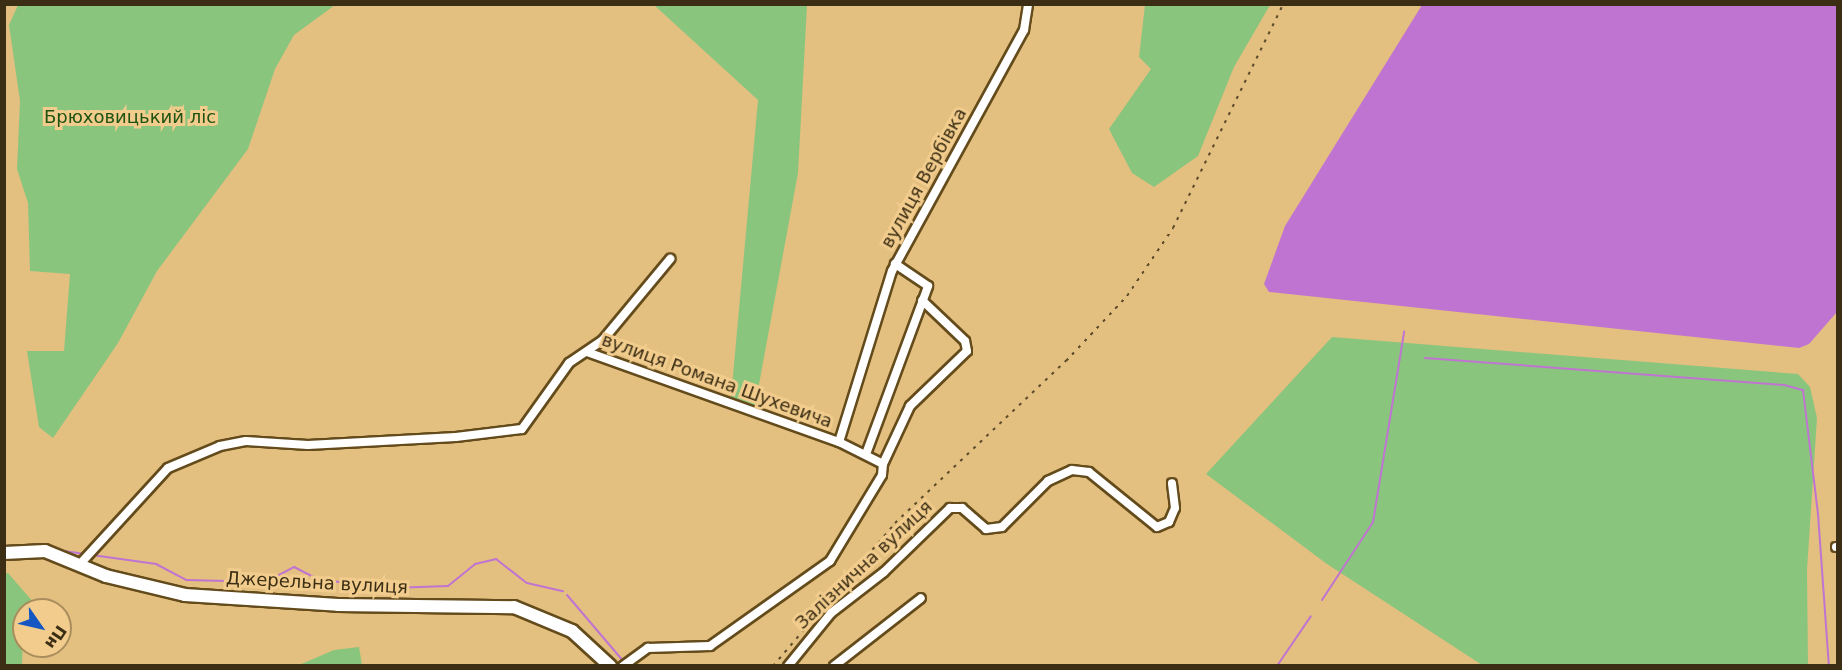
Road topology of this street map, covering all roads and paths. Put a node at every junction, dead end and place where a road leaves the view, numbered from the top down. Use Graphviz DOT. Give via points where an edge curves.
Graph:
graph roads {
  1 [pos="1028,4"];
  2 [pos="670,259"];
  3 [pos="895,264"];
  4 [pos="922,300"];
  5 [pos="587,352"];
  6 [pos="839,442"];
  7 [pos="866,454"];
  8 [pos="883,464"];
  9 [pos="1172,483"];
  10 [pos="4,554"];
  11 [pos="82,561"];
  12 [pos="921,598"];
  13 [pos="626,662"];
  14 [pos="610,666"];
  15 [pos="788,666"];
  16 [pos="834,666"];
  1 -- 3 [label="street, вулиця Вербівка" via="1024,30"];
  2 -- 5 [label="street" via="607,335"];
  3 -- 4 [label="street" via="927,282"];
  3 -- 6 [label="street, вулиця Вербівка"];
  4 -- 7 [label="street"];
  4 -- 8 [label="street" via="965,341 967,351 918,395"];
  5 -- 6 [label="street, вулиця Романа Шухевича"];
  5 -- 11 [label="street, вулиця Романа Шухевича" via="569,363 522,429 331,444 233,443 168,468"];
  6 -- 7 [label="street, вулиця Романа Шухевича"];
  7 -- 8 [label="street, вулиця Романа Шухевича"];
  8 -- 13 [label="street" via="882,475 867,505 818,573 710,646 648,648"];
  9 -- 15 [label="street, Залізнична вулиця" via="1175,508 1169,522 1156,527 1089,472 1072,470 1048,481 1002,527 986,529 962,508 950,508 884,572 831,614"];
  10 -- 11 [label="street, Джерельна вулиця" via="45,551"];
  11 -- 14 [label="street, Джерельна вулиця" via="114,578 185,595 360,606 514,608 572,631"];
  12 -- 16 [label="street"];
}
